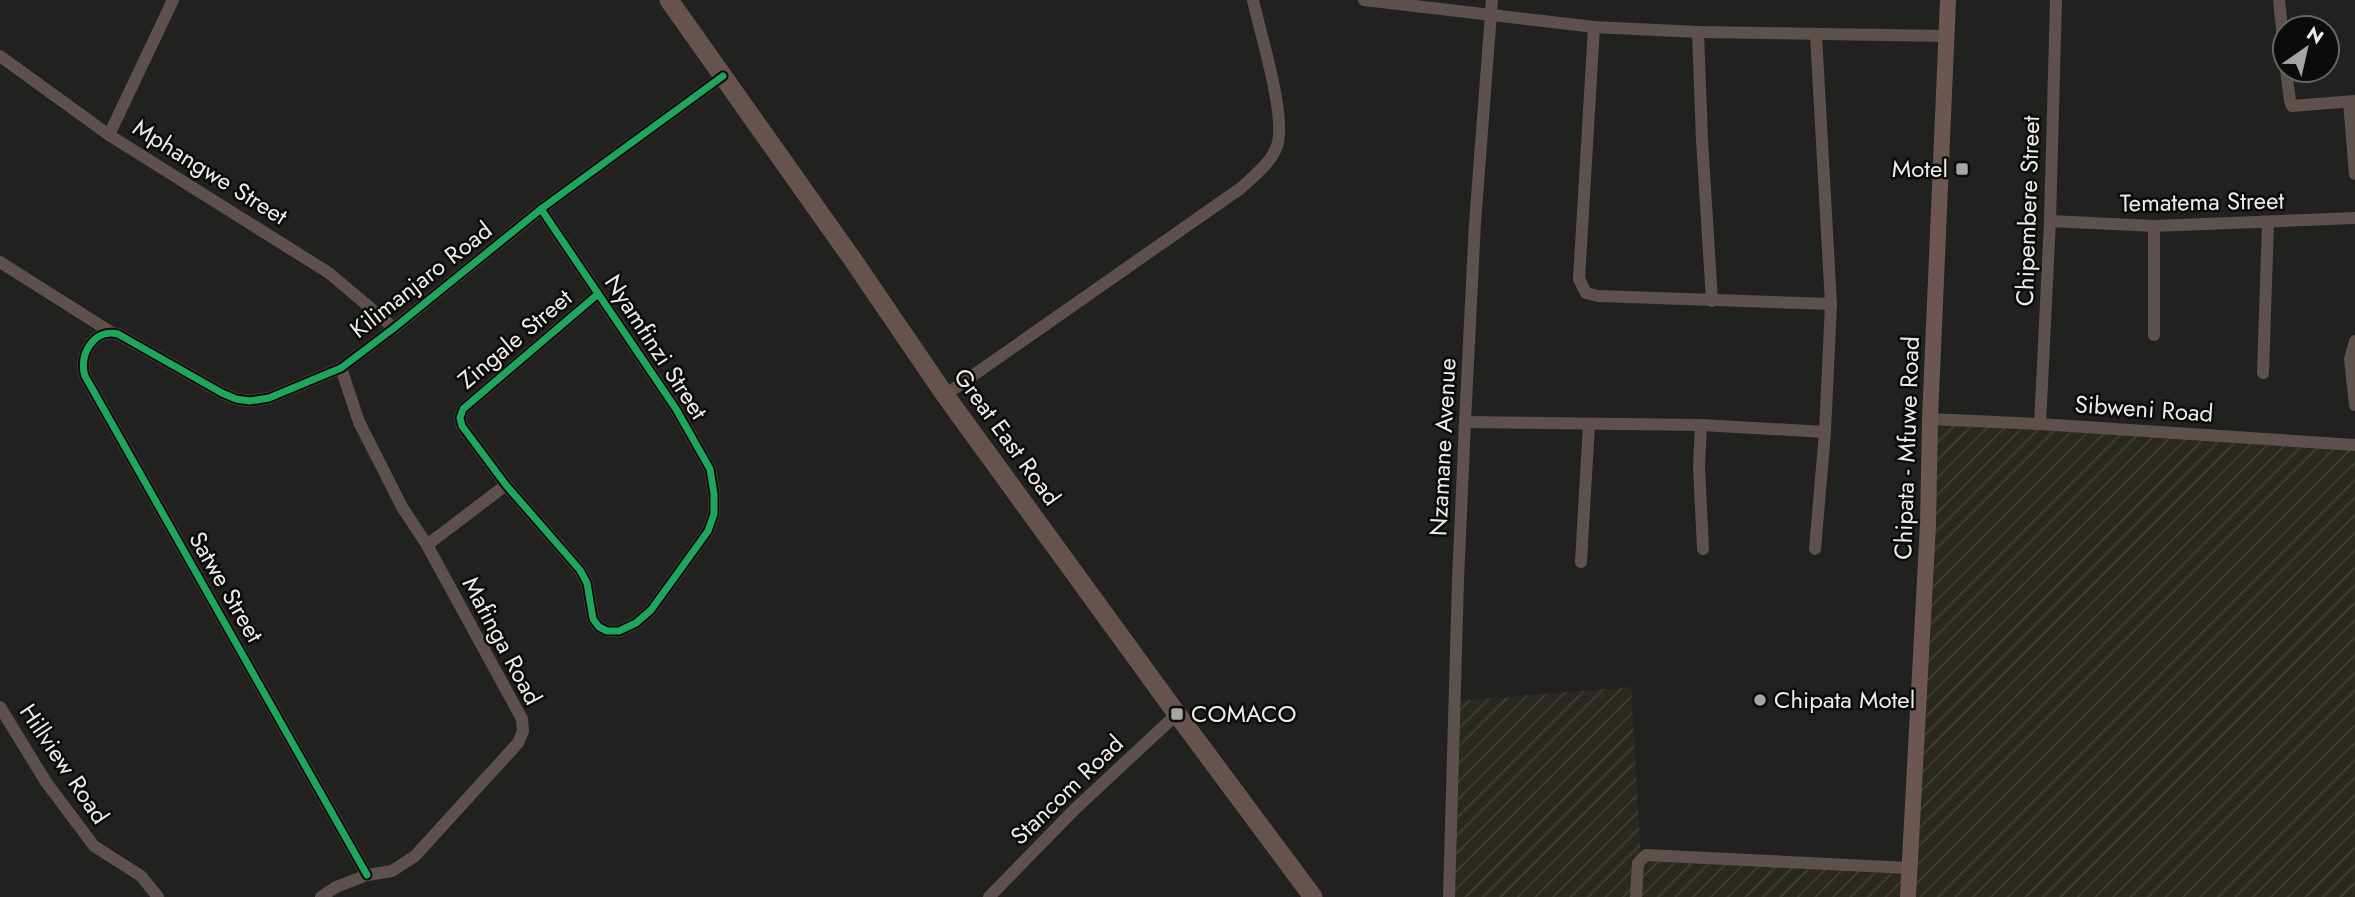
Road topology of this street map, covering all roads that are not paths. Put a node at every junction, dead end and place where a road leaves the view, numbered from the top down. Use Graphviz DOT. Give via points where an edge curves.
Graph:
graph roads {
  1 [pos="173,0"];
  2 [pos="669,0"];
  3 [pos="1253,0"];
  4 [pos="1364,0"];
  5 [pos="1492,0"];
  6 [pos="1948,0"];
  7 [pos="2056,0"];
  8 [pos="1492,15"];
  9 [pos="1594,27"];
  10 [pos="1698,32"];
  11 [pos="1816,35"];
  12 [pos="1947,36"];
  13 [pos="0,56"];
  14 [pos="723,76"];
  15 [pos="2288,84"];
  16 [pos="2352,101"];
  17 [pos="109,135"];
  18 [pos="2355,174"];
  19 [pos="541,209"];
  20 [pos="2355,218"];
  21 [pos="2050,221"];
  22 [pos="2268,223"];
  23 [pos="2154,226"];
  24 [pos="0,262"];
  25 [pos="598,294"];
  26 [pos="1712,301"];
  27 [pos="1830,304"];
  28 [pos="394,328"];
  29 [pos="114,332"];
  30 [pos="2154,335"];
  31 [pos="2355,341"];
  32 [pos="341,368"];
  33 [pos="2263,373"];
  34 [pos="945,395"];
  35 [pos="2355,405"];
  36 [pos="1930,419"];
  37 [pos="1465,422"];
  38 [pos="1589,424"];
  39 [pos="2040,424"];
  40 [pos="1701,425"];
  41 [pos="1825,432"];
  42 [pos="2355,445"];
  43 [pos="506,485"];
  44 [pos="427,545"];
  45 [pos="1815,548"];
  46 [pos="1703,549"];
  47 [pos="1581,562"];
  48 [pos="667,584"];
  49 [pos="0,707"];
  50 [pos="1177,714"];
  51 [pos="1909,868"];
  52 [pos="367,875"];
  53 [pos="158,897"];
  54 [pos="321,897"];
  55 [pos="989,897"];
  56 [pos="1313,897"];
  57 [pos="1450,897"];
  58 [pos="1636,897"];
  59 [pos="1908,897"];
  1 -- 17 [label="street"];
  2 -- 14 [label="highway, Great East Road"];
  3 -- 34 [label="street" via="1280,131 1264,166 1241,188"];
  4 -- 8 [label="street"];
  5 -- 8 [label="street, Nzamane Avenue"];
  6 -- 12 [label="main road, Chipata - Mfuwe Road"];
  7 -- 21 [label="street, Chipembere Street"];
  8 -- 9 [label="street"];
  8 -- 37 [label="street, Nzamane Avenue"];
  9 -- 10 [label="street"];
  9 -- 26 [label="street" via="1581,286 1598,296"];
  10 -- 11 [label="street"];
  10 -- 26 [label="street"];
  11 -- 12 [label="street"];
  11 -- 27 [label="street"];
  12 -- 36 [label="main road, Chipata - Mfuwe Road"];
  13 -- 17 [label="street, Mphangwe Street"];
  14 -- 19 [label="street, Kilimanjaro Road"];
  14 -- 34 [label="highway, Great East Road"];
  15 -- 16 [label="street" via="2292,106"];
  16 -- 18 [label="street"];
  17 -- 28 [label="street, Mphangwe Street" via="329,273"];
  19 -- 25 [label="street, Nyamfinzi Street"];
  19 -- 28 [label="street, Kilimanjaro Road"];
  20 -- 22 [label="street, Tematema Street"];
  21 -- 23 [label="street, Tematema Street"];
  21 -- 39 [label="street, Chipembere Street"];
  22 -- 23 [label="street, Tematema Street"];
  22 -- 33 [label="street"];
  23 -- 30 [label="street"];
  24 -- 29 [label="street, Kilimanjaro Road"];
  25 -- 43 [label="street, Zingale Street" via="463,409 461,426"];
  25 -- 48 [label="street, Nyamfinzi Street" via="710,468 714,514 708,531"];
  26 -- 27 [label="street"];
  27 -- 41 [label="street"];
  28 -- 32 [label="street, Kilimanjaro Road"];
  29 -- 32 [label="street, Kilimanjaro Road" via="236,398 250,401"];
  29 -- 52 [label="street, Satwe Street" via="100,334 91,343 83,358 85,376"];
  31 -- 35 [label="street" via="2350,359"];
  32 -- 44 [label="street, Mafinga Road" via="359,422"];
  34 -- 50 [label="highway, Great East Road"];
  36 -- 39 [label="street, Sibweni Road"];
  36 -- 51 [label="main road, Chipata - Mfuwe Road"];
  37 -- 38 [label="street"];
  37 -- 57 [label="street, Nzamane Avenue"];
  38 -- 40 [label="street"];
  38 -- 47 [label="street"];
  39 -- 42 [label="street, Sibweni Road"];
  40 -- 41 [label="street"];
  40 -- 46 [label="street"];
  41 -- 45 [label="street"];
  43 -- 44 [label="street"];
  43 -- 48 [label="street, Zingale Street" via="580,570 599,627 619,631 636,623 651,610"];
  44 -- 52 [label="street, Mafinga Road" via="507,689 523,731 518,743 415,856 392,871"];
  49 -- 53 [label="street, Hillview Road" via="46,782 94,846 141,876"];
  50 -- 55 [label="street, Stancom Road"];
  50 -- 56 [label="highway, Great East Road"];
  51 -- 58 [label="street" via="1646,855 1638,863"];
  51 -- 59 [label="main road, Chipata - Mfuwe Road"];
  52 -- 54 [label="street, Mafinga Road"];
}
